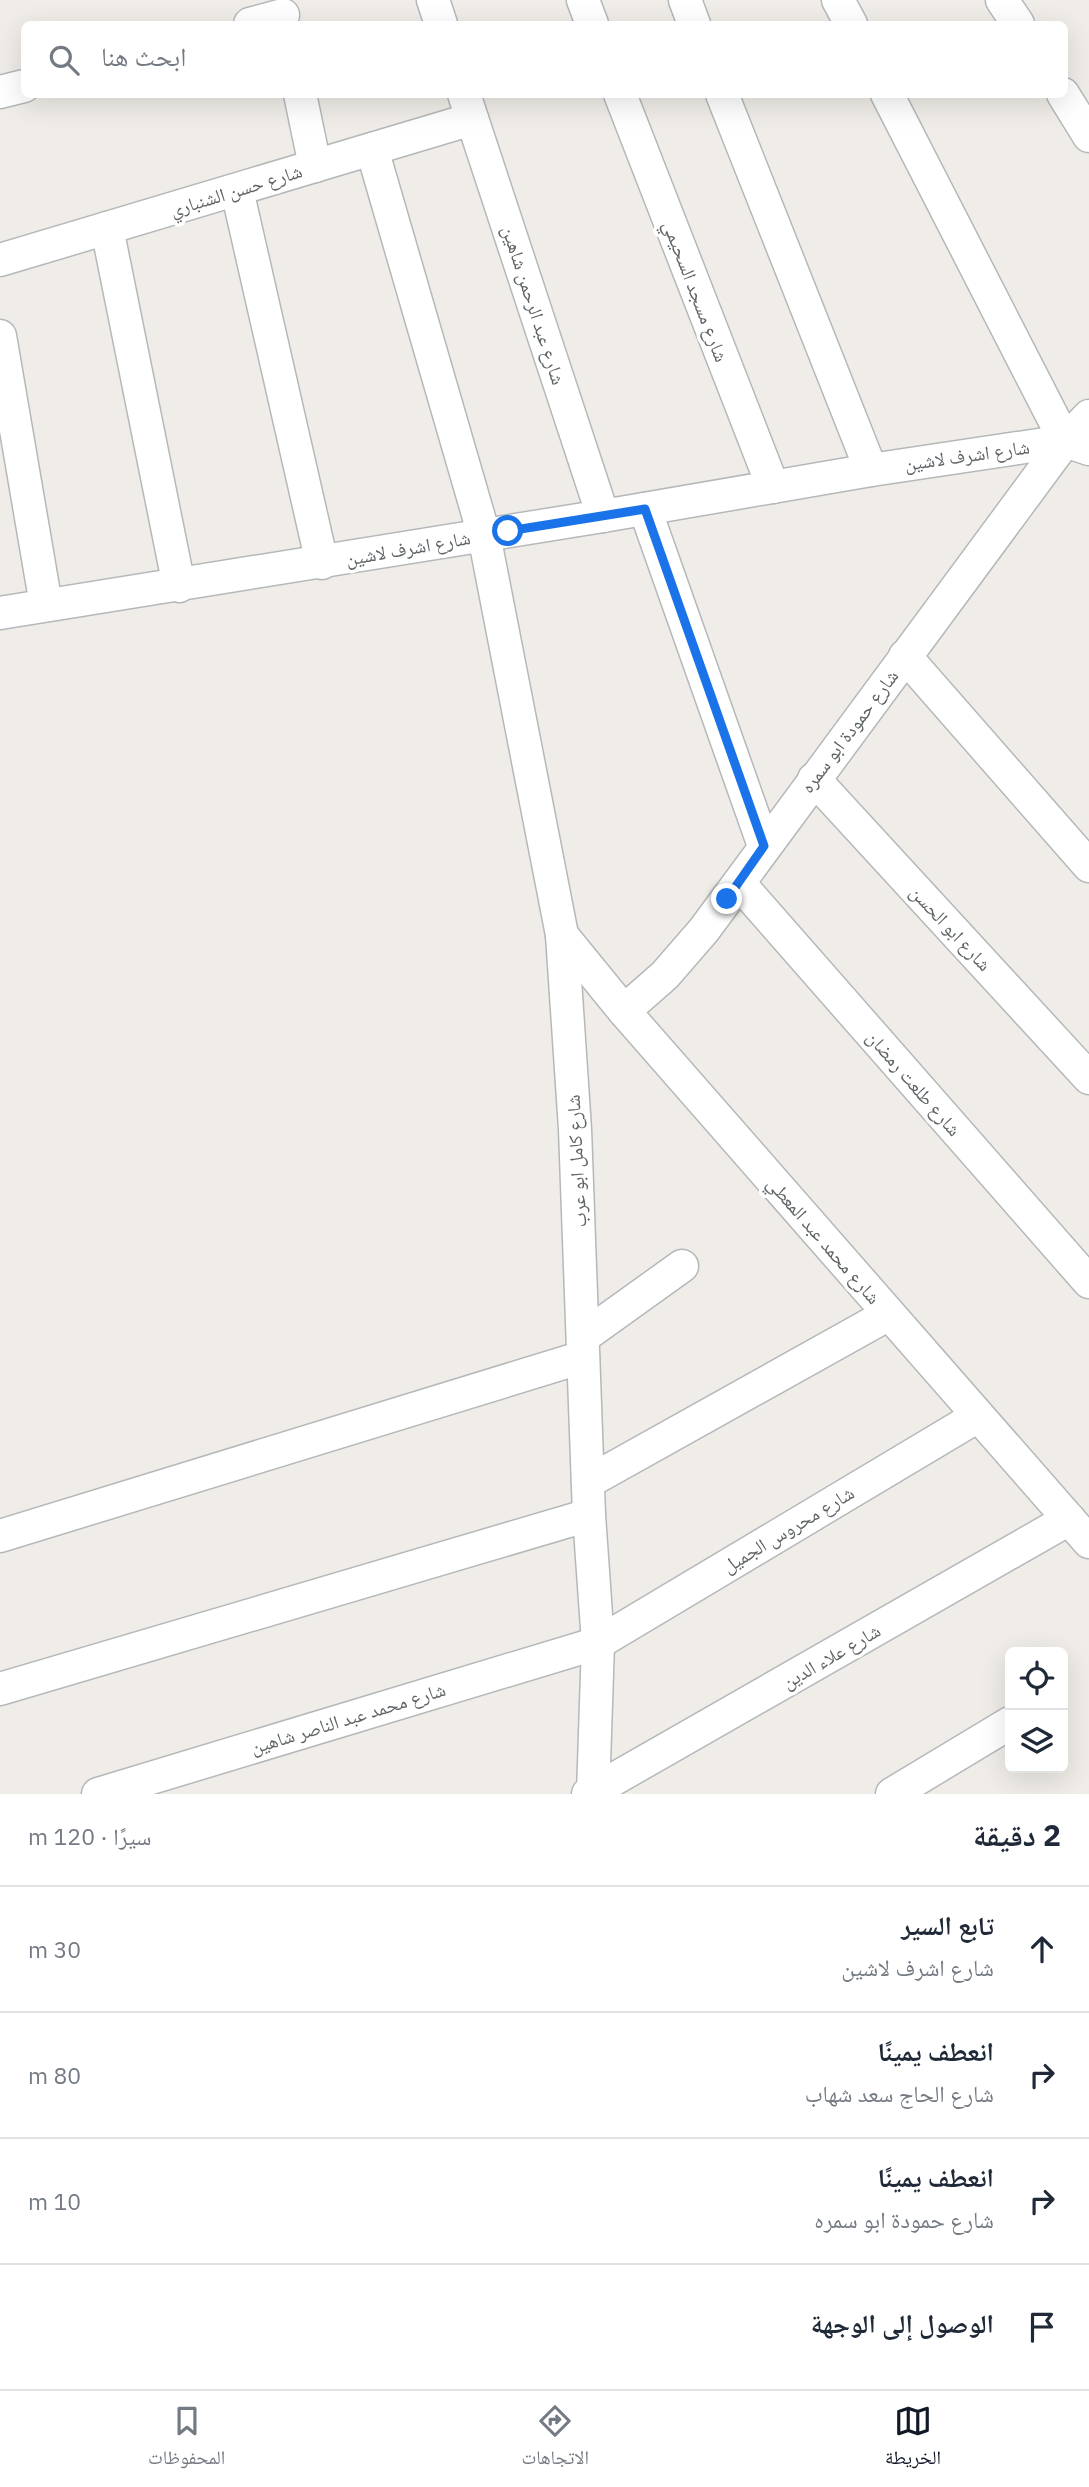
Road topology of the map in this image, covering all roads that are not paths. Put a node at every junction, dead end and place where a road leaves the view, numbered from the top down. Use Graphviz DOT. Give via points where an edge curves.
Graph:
graph roads {
  1 [pos="433,0"];
  2 [pos="583,0"];
  3 [pos="685,0"];
  4 [pos="838,0"];
  5 [pos="1002,0"];
  6 [pos="282,13"];
  7 [pos="259,21"];
  8 [pos="440,21"];
  9 [pos="591,21"];
  10 [pos="693,21"];
  11 [pos="849,21"];
  12 [pos="1016,21"];
  13 [pos="21,87"];
  14 [pos="0,92"];
  15 [pos="301,98"];
  16 [pos="622,98"];
  17 [pos="724,98"];
  18 [pos="889,98"];
  19 [pos="1065,98"];
  20 [pos="468,107"];
  21 [pos="1089,136"];
  22 [pos="372,149"];
  23 [pos="315,166"];
  24 [pos="237,190"];
  25 [pos="107,228"];
  26 [pos="0,260"];
  27 [pos="0,337"];
  28 [pos="1089,416"];
  29 [pos="1077,445"];
  30 [pos="871,470"];
  31 [pos="773,487"];
  32 [pos="645,509"];
  33 [pos="603,516"];
  34 [pos="484,535"];
  35 [pos="322,563"];
  36 [pos="180,586"];
  37 [pos="46,605"];
  38 [pos="0,613"];
  39 [pos="905,656"];
  40 [pos="814,779"];
  41 [pos="764,846"];
  42 [pos="1089,866"];
  43 [pos="739,883"];
  44 [pos="562,935"];
  45 [pos="624,1011"];
  46 [pos="1089,1078"];
  47 [pos="682,1266"];
  48 [pos="1089,1282"];
  49 [pos="888,1314"];
  50 [pos="583,1347"];
  51 [pos="978,1416"];
  52 [pos="588,1482"];
  53 [pos="589,1515"];
  54 [pos="1079,1531"];
  55 [pos="0,1536"];
  56 [pos="598,1643"];
  57 [pos="0,1689"];
  58 [pos="1005,1726"];
  59 [pos="98,1794"];
  60 [pos="591,1794"];
  61 [pos="892,1794"];
  1 -- 8 [label="street"];
  2 -- 9 [label="street"];
  3 -- 10 [label="street"];
  4 -- 11 [label="street"];
  5 -- 12 [label="street"];
  6 -- 7 [label="street"];
  13 -- 14 [label="street"];
  15 -- 23 [label="street"];
  16 -- 31 [label="street, شارع مسجد السحيمي"];
  17 -- 30 [label="street"];
  18 -- 29 [label="street"];
  19 -- 21 [label="street"];
  20 -- 22 [label="street, شارع حسن الشنباري"];
  20 -- 33 [label="street, شارع عبد الرحمن شاهين"];
  22 -- 23 [label="street, شارع حسن الشنباري"];
  22 -- 34 [label="street, شارع كامل ابو عرب"];
  23 -- 24 [label="street, شارع حسن الشنباري"];
  24 -- 25 [label="street, شارع حسن الشنباري"];
  24 -- 35 [label="street"];
  25 -- 26 [label="street, شارع حسن الشنباري"];
  25 -- 36 [label="street"];
  27 -- 37 [label="street"];
  28 -- 29 [label="street, شارع حمودة ابو سمره"];
  29 -- 30 [label="street, شارع اشرف لاشين"];
  29 -- 39 [label="street, شارع حمودة ابو سمره"];
  30 -- 31 [label="street, شارع اشرف لاشين"];
  31 -- 32 [label="street, شارع اشرف لاشين"];
  32 -- 33 [label="street, شارع اشرف لاشين"];
  32 -- 41 [label="street"];
  33 -- 34 [label="street, شارع اشرف لاشين"];
  34 -- 35 [label="street, شارع اشرف لاشين"];
  34 -- 44 [label="street, شارع كامل ابو عرب"];
  35 -- 36 [label="street, شارع اشرف لاشين"];
  36 -- 37 [label="street, شارع اشرف لاشين"];
  37 -- 38 [label="street, شارع اشرف لاشين"];
  39 -- 40 [label="street, شارع حمودة ابو سمره"];
  39 -- 42 [label="street"];
  40 -- 41 [label="street, شارع حمودة ابو سمره"];
  40 -- 46 [label="street, شارع ابو الحسن"];
  41 -- 43 [label="street, شارع حمودة ابو سمره"];
  43 -- 45 [label="street, شارع حمودة ابو سمره" via="665,975"];
  43 -- 48 [label="street, شارع طلعت رمضان"];
  44 -- 45 [label="street, شارع محمد عبد المعطي"];
  44 -- 50 [label="street, شارع كامل ابو عرب"];
  45 -- 49 [label="street, شارع محمد عبد المعطي"];
  47 -- 50 [label="street"];
  49 -- 51 [label="street, شارع محمد عبد المعطي"];
  49 -- 52 [label="street"];
  50 -- 52 [label="street, شارع كامل ابو عرب"];
  50 -- 55 [label="street"];
  51 -- 54 [label="street, شارع محمد عبد المعطي"];
  51 -- 56 [label="street, شارع محروس الجميل"];
  52 -- 53 [label="street, شارع كامل ابو عرب"];
  53 -- 56 [label="street, شارع كامل ابو عرب"];
  53 -- 57 [label="street"];
  54 -- 60 [label="street, شارع علاء الدين"];
  56 -- 59 [label="street, شارع محمد عبد الناصر شاهين"];
  56 -- 60 [label="street, شارع كامل ابو عرب"];
  58 -- 61 [label="street"];
}
